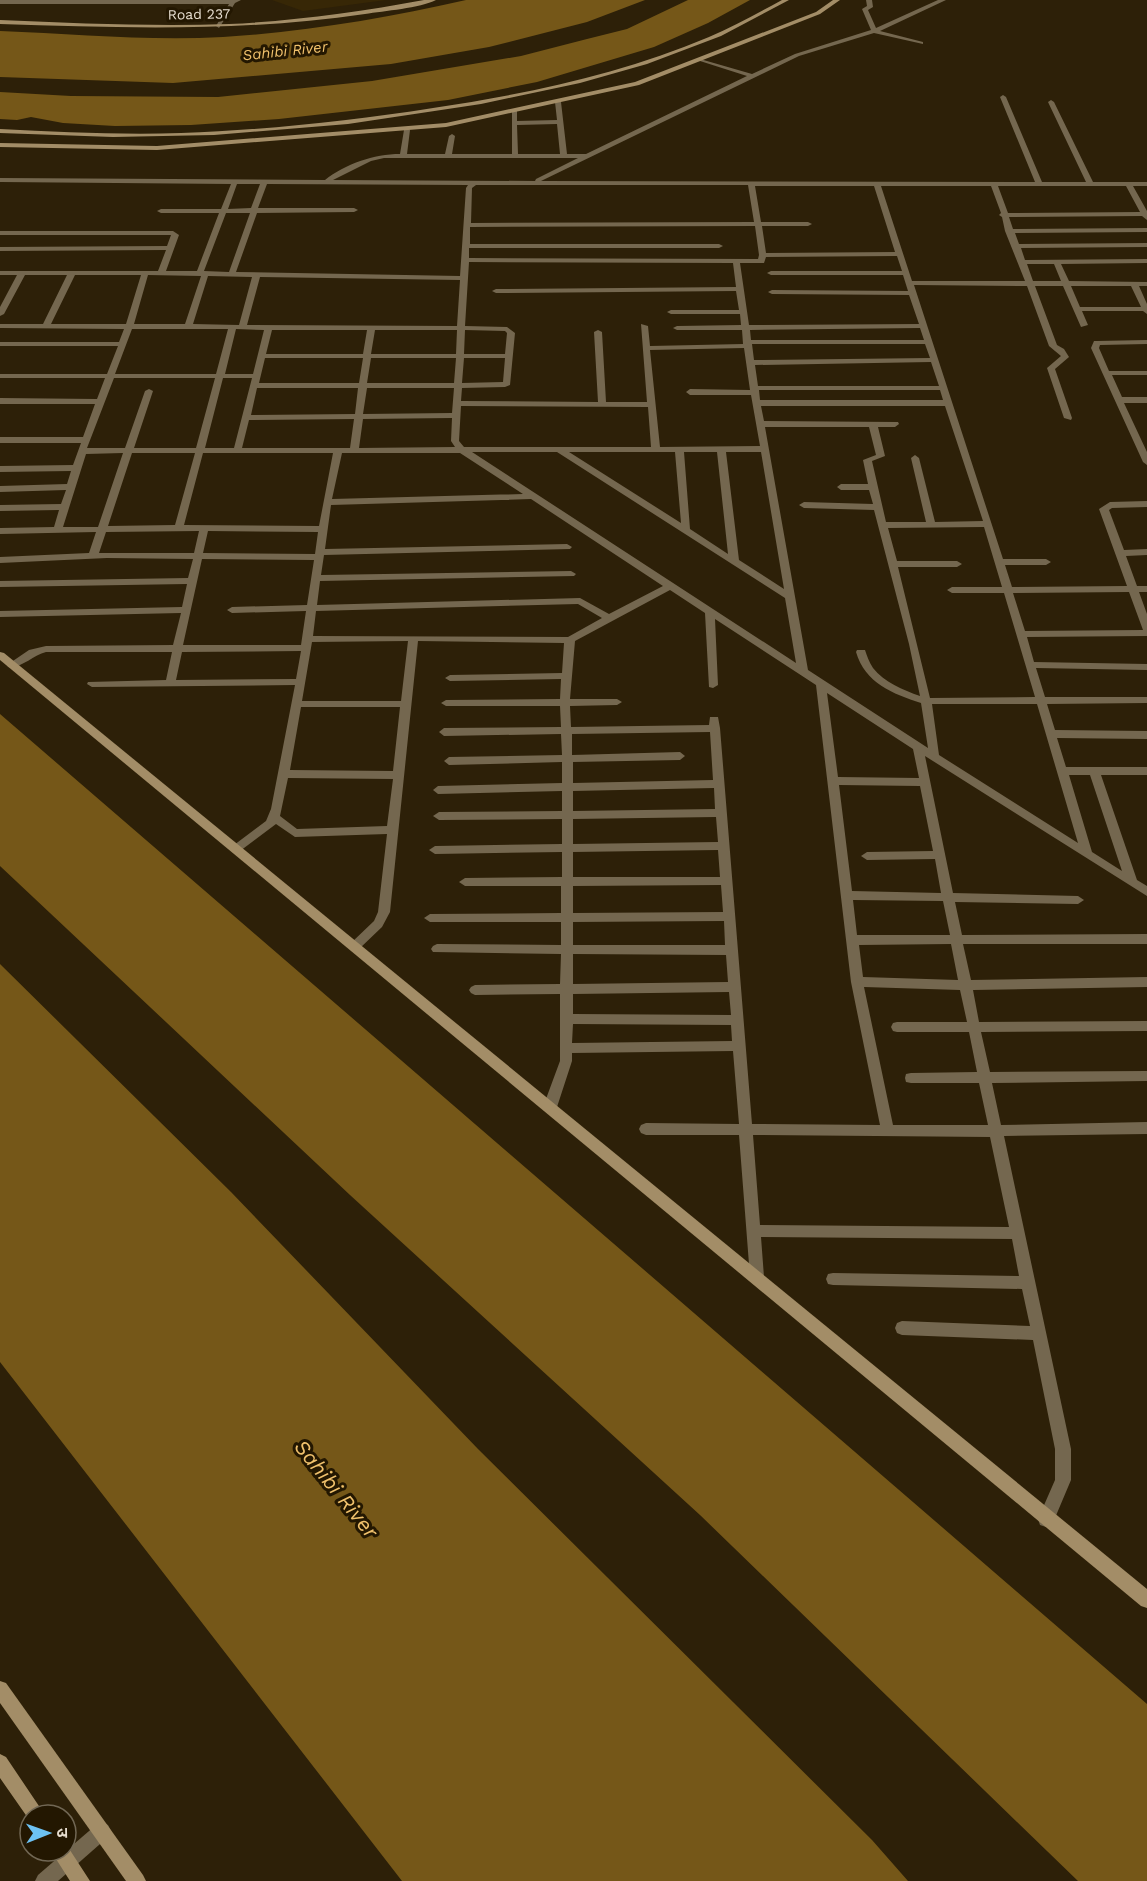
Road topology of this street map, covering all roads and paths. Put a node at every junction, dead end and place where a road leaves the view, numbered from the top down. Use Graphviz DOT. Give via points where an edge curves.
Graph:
graph roads {
  1 [pos="433,0"];
  2 [pos="786,0"];
  3 [pos="837,0"];
  4 [pos="869,0"];
  5 [pos="943,0"];
  6 [pos="38,1"];
  7 [pos="130,1"];
  8 [pos="216,1"];
  9 [pos="235,1"];
  10 [pos="0,2"];
  11 [pos="0,22"];
  12 [pos="219,26"];
  13 [pos="874,31"];
  14 [pos="921,43"];
  15 [pos="702,60"];
  16 [pos="752,76"];
  17 [pos="1002,97"];
  18 [pos="558,102"];
  19 [pos="1051,102"];
  20 [pos="514,111"];
  21 [pos="560,122"];
  22 [pos="514,123"];
  23 [pos="407,130"];
  24 [pos="0,132"];
  25 [pos="452,135"];
  26 [pos="0,145"];
  27 [pos="448,155"];
  28 [pos="403,156"];
  29 [pos="515,156"];
  30 [pos="564,156"];
  31 [pos="588,156"];
  32 [pos="0,180"];
  33 [pos="235,181"];
  34 [pos="264,181"];
  35 [pos="325,181"];
  36 [pos="535,182"];
  37 [pos="474,183"];
  38 [pos="751,183"];
  39 [pos="993,183"];
  40 [pos="1039,183"];
  41 [pos="877,184"];
  42 [pos="1092,184"];
  43 [pos="1129,184"];
  44 [pos="1147,184"];
  45 [pos="254,210"];
  46 [pos="354,210"];
  47 [pos="161,211"];
  48 [pos="224,211"];
  49 [pos="1003,215"];
  50 [pos="1146,216"];
  51 [pos="757,224"];
  52 [pos="808,224"];
  53 [pos="467,225"];
  54 [pos="1147,230"];
  55 [pos="1010,231"];
  56 [pos="0,234"];
  57 [pos="1147,245"];
  58 [pos="466,246"];
  59 [pos="719,246"];
  60 [pos="1015,246"];
  61 [pos="170,248"];
  62 [pos="0,249"];
  63 [pos="900,254"];
  64 [pos="763,255"];
  65 [pos="465,260"];
  66 [pos="736,261"];
  67 [pos="1056,261"];
  68 [pos="1147,261"];
  69 [pos="1022,262"];
  70 [pos="0,273"];
  71 [pos="22,273"];
  72 [pos="72,273"];
  73 [pos="146,273"];
  74 [pos="161,273"];
  75 [pos="202,273"];
  76 [pos="771,273"];
  77 [pos="906,273"];
  78 [pos="232,274"];
  79 [pos="257,274"];
  80 [pos="464,278"];
  81 [pos="909,283"];
  82 [pos="1030,284"];
  83 [pos="1067,284"];
  84 [pos="1134,284"];
  85 [pos="1147,284"];
  86 [pos="740,289"];
  87 [pos="496,291"];
  88 [pos="772,292"];
  89 [pos="913,293"];
  90 [pos="1077,309"];
  91 [pos="1146,311"];
  92 [pos="671,312"];
  93 [pos="744,312"];
  94 [pos="0,314"];
  95 [pos="1084,325"];
  96 [pos="0,326"];
  97 [pos="46,326"];
  98 [pos="644,326"];
  99 [pos="923,326"];
  100 [pos="129,327"];
  101 [pos="188,327"];
  102 [pos="238,327"];
  103 [pos="269,327"];
  104 [pos="371,327"];
  105 [pos="463,327"];
  106 [pos="678,328"];
  107 [pos="746,328"];
  108 [pos="598,332"];
  109 [pos="928,342"];
  110 [pos="1147,342"];
  111 [pos="0,344"];
  112 [pos="122,344"];
  113 [pos="748,344"];
  114 [pos="647,348"];
  115 [pos="262,356"];
  116 [pos="367,356"];
  117 [pos="461,356"];
  118 [pos="509,356"];
  119 [pos="934,360"];
  120 [pos="750,363"];
  121 [pos="1106,373"];
  122 [pos="1147,373"];
  123 [pos="111,375"];
  124 [pos="0,376"];
  125 [pos="219,376"];
  126 [pos="256,376"];
  127 [pos="458,385"];
  128 [pos="254,386"];
  129 [pos="363,386"];
  130 [pos="944,388"];
  131 [pos="149,391"];
  132 [pos="755,391"];
  133 [pos="690,392"];
  134 [pos="1119,400"];
  135 [pos="1147,400"];
  136 [pos="0,401"];
  137 [pos="101,402"];
  138 [pos="457,403"];
  139 [pos="757,403"];
  140 [pos="948,403"];
  141 [pos="603,404"];
  142 [pos="652,405"];
  143 [pos="456,416"];
  144 [pos="358,417"];
  145 [pos="246,418"];
  146 [pos="1068,418"];
  147 [pos="760,424"];
  148 [pos="873,424"];
  149 [pos="895,424"];
  150 [pos="1132,430"];
  151 [pos="1147,430"];
  152 [pos="0,440"];
  153 [pos="86,440"];
  154 [pos="765,449"];
  155 [pos="462,450"];
  156 [pos="560,450"];
  157 [pos="656,450"];
  158 [pos="679,450"];
  159 [pos="721,450"];
  160 [pos="82,451"];
  161 [pos="128,451"];
  162 [pos="338,451"];
  163 [pos="354,451"];
  164 [pos="198,452"];
  165 [pos="237,452"];
  166 [pos="915,458"];
  167 [pos="1147,462"];
  168 [pos="77,468"];
  169 [pos="0,470"];
  170 [pos="72,487"];
  171 [pos="841,487"];
  172 [pos="873,487"];
  173 [pos="0,489"];
  174 [pos="532,496"];
  175 [pos="327,502"];
  176 [pos="1147,504"];
  177 [pos="804,505"];
  178 [pos="66,507"];
  179 [pos="877,507"];
  180 [pos="0,508"];
  181 [pos="988,524"];
  182 [pos="883,525"];
  183 [pos="932,525"];
  184 [pos="179,528"];
  185 [pos="102,529"];
  186 [pos="204,529"];
  187 [pos="323,529"];
  188 [pos="58,530"];
  189 [pos="0,531"];
  190 [pos="686,531"];
  191 [pos="567,547"];
  192 [pos="1147,552"];
  193 [pos="1119,553"];
  194 [pos="320,555"];
  195 [pos="93,556"];
  196 [pos="197,558"];
  197 [pos="0,560"];
  198 [pos="734,561"];
  199 [pos="999,562"];
  200 [pos="1046,562"];
  201 [pos="892,564"];
  202 [pos="957,564"];
  203 [pos="571,574"];
  204 [pos="316,578"];
  205 [pos="192,581"];
  206 [pos="0,584"];
  207 [pos="670,586"];
  208 [pos="1008,589"];
  209 [pos="1133,589"];
  210 [pos="1147,589"];
  211 [pos="952,590"];
  212 [pos="790,597"];
  213 [pos="186,610"];
  214 [pos="232,610"];
  215 [pos="311,610"];
  216 [pos="710,612"];
  217 [pos="0,614"];
  218 [pos="609,618"];
  219 [pos="1147,628"];
  220 [pos="1147,633"];
  221 [pos="1021,634"];
  222 [pos="413,638"];
  223 [pos="570,640"];
  224 [pos="306,644"];
  225 [pos="177,648"];
  226 [pos="861,652"];
  227 [pos="0,655"];
  228 [pos="12,665"];
  229 [pos="1031,665"];
  230 [pos="1147,667"];
  231 [pos="803,672"];
  232 [pos="566,676"];
  233 [pos="450,678"];
  234 [pos="300,682"];
  235 [pos="170,683"];
  236 [pos="821,683"];
  237 [pos="92,684"];
  238 [pos="713,685"];
  239 [pos="1041,700"];
  240 [pos="1147,700"];
  241 [pos="925,701"];
  242 [pos="565,702"];
  243 [pos="618,702"];
  244 [pos="446,703"];
  245 [pos="296,704"];
  246 [pos="407,704"];
  247 [pos="566,730"];
  248 [pos="444,732"];
  249 [pos="1051,734"];
  250 [pos="1147,735"];
  251 [pos="918,746"];
  252 [pos="680,756"];
  253 [pos="934,756"];
  254 [pos="567,759"];
  255 [pos="449,761"];
  256 [pos="1062,771"];
  257 [pos="1094,771"];
  258 [pos="1147,771"];
  259 [pos="283,774"];
  260 [pos="399,775"];
  261 [pos="833,781"];
  262 [pos="926,782"];
  263 [pos="717,784"];
  264 [pos="568,787"];
  265 [pos="438,790"];
  266 [pos="720,813"];
  267 [pos="567,815"];
  268 [pos="439,816"];
  269 [pos="274,818"];
  270 [pos="393,830"];
  271 [pos="724,846"];
  272 [pos="236,848"];
  273 [pos="435,850"];
  274 [pos="567,850"];
  275 [pos="1088,854"];
  276 [pos="940,855"];
  277 [pos="867,856"];
  278 [pos="567,881"];
  279 [pos="727,881"];
  280 [pos="465,882"];
  281 [pos="1132,882"];
  282 [pos="1147,892"];
  283 [pos="846,895"];
  284 [pos="948,897"];
  285 [pos="1078,900"];
  286 [pos="730,916"];
  287 [pos="430,918"];
  288 [pos="567,918"];
  289 [pos="956,939"];
  290 [pos="1147,939"];
  291 [pos="852,940"];
  292 [pos="355,946"];
  293 [pos="437,949"];
  294 [pos="733,950"];
  295 [pos="567,951"];
  296 [pos="857,982"];
  297 [pos="1147,982"];
  298 [pos="965,985"];
  299 [pos="735,987"];
  300 [pos="567,989"];
  301 [pos="476,990"];
  302 [pos="566,1019"];
  303 [pos="737,1020"];
  304 [pos="1147,1026"];
  305 [pos="897,1027"];
  306 [pos="975,1028"];
  307 [pos="739,1046"];
  308 [pos="566,1047"];
  309 [pos="1147,1076"];
  310 [pos="985,1077"];
  311 [pos="911,1078"];
  312 [pos="550,1107"];
  313 [pos="1147,1128"];
  314 [pos="646,1129"];
  315 [pos="744,1129"];
  316 [pos="887,1129"];
  317 [pos="996,1131"];
  318 [pos="753,1231"];
  319 [pos="1018,1233"];
  320 [pos="757,1277"];
  321 [pos="833,1279"];
  322 [pos="1028,1283"];
  323 [pos="902,1328"];
  324 [pos="1039,1333"];
  325 [pos="1046,1520"];
  326 [pos="1147,1600"];
  327 [pos="0,1689"];
  328 [pos="0,1763"];
  329 [pos="28,1803"];
  330 [pos="102,1831"];
  331 [pos="78,1846"];
  332 [pos="57,1863"];
  333 [pos="69,1863"];
  334 [pos="44,1881"];
  335 [pos="81,1881"];
  336 [pos="137,1881"];
  1 -- 12 [label="street, Road 237" via="345,15"];
  2 -- 24 [label="street" via="675,52 573,85 474,104 380,118 209,133"];
  3 -- 15 [label="street" via="818,13"];
  4 -- 13 [label="street" via="870,7 865,9"];
  5 -- 13 [label="street"];
  6 -- 7 [label="street"];
  6 -- 10 [label="street"];
  7 -- 8 [label="street"];
  8 -- 9 [label="street"];
  9 -- 12 [label="street"];
  11 -- 12 [label="street, Road 237"];
  13 -- 14 [label="street"];
  13 -- 16 [label="street" via="797,55"];
  15 -- 16 [label="street"];
  15 -- 18 [label="street" via="637,84"];
  16 -- 31 [label="street"];
  17 -- 40 [label="street"];
  18 -- 20 [label="street"];
  18 -- 21 [label="street"];
  19 -- 42 [label="street"];
  20 -- 22 [label="street"];
  20 -- 23 [label="street"];
  21 -- 22 [label="street"];
  21 -- 30 [label="street"];
  22 -- 29 [label="street"];
  23 -- 26 [label="street" via="157,148"];
  23 -- 28 [label="street"];
  25 -- 27 [label="street"];
  27 -- 28 [label="street"];
  27 -- 29 [label="street"];
  28 -- 35 [label="street" via="374,158"];
  29 -- 30 [label="street"];
  30 -- 31 [label="street"];
  31 -- 36 [label="street"];
  32 -- 33 [label="street"];
  33 -- 34 [label="street"];
  33 -- 48 [label="street"];
  34 -- 35 [label="street"];
  34 -- 45 [label="street"];
  35 -- 37 [label="street"];
  36 -- 37 [label="street"];
  36 -- 38 [label="street"];
  37 -- 53 [label="street" via="469,188"];
  38 -- 41 [label="street"];
  38 -- 51 [label="street"];
  39 -- 40 [label="street"];
  39 -- 41 [label="street"];
  39 -- 49 [label="street"];
  40 -- 42 [label="street"];
  41 -- 63 [label="street"];
  42 -- 43 [label="street"];
  43 -- 44 [label="street"];
  43 -- 50 [label="street"];
  45 -- 46 [label="street"];
  45 -- 48 [label="street"];
  45 -- 78 [label="street"];
  47 -- 48 [label="street"];
  48 -- 75 [label="street"];
  49 -- 50 [label="street"];
  49 -- 55 [label="street"];
  51 -- 52 [label="street"];
  51 -- 53 [label="street"];
  51 -- 64 [label="street"];
  53 -- 58 [label="street"];
  54 -- 55 [label="street"];
  55 -- 60 [label="street"];
  56 -- 61 [label="street" via="173,233 176,234"];
  57 -- 60 [label="street"];
  58 -- 59 [label="street"];
  58 -- 65 [label="street"];
  60 -- 69 [label="street"];
  61 -- 62 [label="street"];
  61 -- 74 [label="street"];
  63 -- 64 [label="street"];
  63 -- 77 [label="street"];
  64 -- 66 [label="street" via="761,261"];
  65 -- 66 [label="street"];
  65 -- 80 [label="street"];
  66 -- 86 [label="street"];
  67 -- 68 [label="street"];
  67 -- 69 [label="street"];
  67 -- 83 [label="street"];
  69 -- 82 [label="street"];
  70 -- 71 [label="street"];
  71 -- 72 [label="street"];
  71 -- 94 [label="street"];
  72 -- 73 [label="street"];
  72 -- 97 [label="street"];
  73 -- 74 [label="street"];
  73 -- 100 [label="street"];
  74 -- 75 [label="street"];
  75 -- 78 [label="street"];
  75 -- 101 [label="street"];
  76 -- 77 [label="street"];
  77 -- 81 [label="street"];
  78 -- 79 [label="street"];
  79 -- 80 [label="street"];
  79 -- 102 [label="street"];
  80 -- 105 [label="street"];
  81 -- 82 [label="street"];
  81 -- 89 [label="street"];
  82 -- 83 [label="street"];
  82 -- 146 [label="street" via="1053,346 1065,357 1051,368"];
  83 -- 84 [label="street"];
  83 -- 90 [label="street"];
  84 -- 85 [label="street"];
  84 -- 91 [label="street"];
  86 -- 87 [label="street"];
  86 -- 93 [label="street"];
  88 -- 89 [label="street"];
  89 -- 99 [label="street"];
  90 -- 91 [label="street"];
  90 -- 95 [label="street"];
  92 -- 93 [label="street"];
  93 -- 107 [label="street"];
  96 -- 97 [label="street"];
  97 -- 100 [label="street"];
  98 -- 114 [label="street"];
  99 -- 107 [label="street"];
  99 -- 109 [label="street"];
  100 -- 101 [label="street"];
  100 -- 112 [label="street"];
  101 -- 102 [label="street"];
  102 -- 103 [label="street"];
  102 -- 125 [label="street"];
  103 -- 104 [label="street"];
  103 -- 115 [label="street"];
  104 -- 105 [label="street"];
  104 -- 116 [label="street"];
  105 -- 117 [label="street"];
  105 -- 118 [label="street" via="509,330"];
  106 -- 107 [label="street"];
  107 -- 113 [label="street"];
  108 -- 141 [label="street"];
  109 -- 113 [label="street"];
  109 -- 119 [label="street"];
  110 -- 121 [label="street" via="1097,343 1095,348"];
  111 -- 112 [label="street"];
  112 -- 123 [label="street"];
  113 -- 114 [label="street"];
  113 -- 120 [label="street"];
  114 -- 142 [label="street"];
  115 -- 116 [label="street"];
  115 -- 126 [label="street"];
  116 -- 117 [label="street"];
  116 -- 129 [label="street"];
  117 -- 118 [label="street"];
  117 -- 127 [label="street"];
  118 -- 127 [label="street" via="507,384"];
  119 -- 120 [label="street"];
  119 -- 130 [label="street"];
  120 -- 132 [label="street"];
  121 -- 122 [label="street"];
  121 -- 134 [label="street"];
  123 -- 124 [label="street"];
  123 -- 125 [label="street"];
  123 -- 137 [label="street"];
  125 -- 126 [label="street"];
  125 -- 164 [label="street"];
  126 -- 128 [label="street"];
  127 -- 129 [label="street"];
  127 -- 138 [label="street"];
  128 -- 129 [label="street"];
  128 -- 145 [label="street"];
  129 -- 144 [label="street"];
  130 -- 132 [label="street"];
  130 -- 140 [label="street"];
  131 -- 161 [label="street"];
  132 -- 133 [label="street"];
  132 -- 139 [label="street"];
  134 -- 135 [label="street"];
  134 -- 150 [label="street"];
  136 -- 137 [label="street"];
  137 -- 153 [label="street"];
  138 -- 141 [label="street"];
  138 -- 143 [label="street"];
  139 -- 140 [label="street"];
  139 -- 147 [label="street"];
  140 -- 181 [label="street"];
  141 -- 142 [label="street"];
  142 -- 157 [label="street"];
  143 -- 144 [label="street"];
  143 -- 155 [label="street" via="455,441"];
  144 -- 145 [label="street"];
  144 -- 163 [label="street"];
  145 -- 165 [label="street"];
  147 -- 148 [label="street"];
  147 -- 154 [label="street"];
  148 -- 149 [label="street"];
  148 -- 172 [label="street" via="880,456 867,459"];
  150 -- 151 [label="street"];
  150 -- 167 [label="street"];
  152 -- 153 [label="street"];
  153 -- 160 [label="street"];
  154 -- 159 [label="street"];
  154 -- 212 [label="street"];
  155 -- 156 [label="street"];
  155 -- 163 [label="street"];
  155 -- 174 [label="street"];
  156 -- 157 [label="street"];
  156 -- 190 [label="street"];
  157 -- 158 [label="street"];
  158 -- 159 [label="street"];
  158 -- 190 [label="street"];
  159 -- 198 [label="street"];
  160 -- 161 [label="street"];
  160 -- 168 [label="street"];
  161 -- 164 [label="street"];
  161 -- 185 [label="street"];
  162 -- 163 [label="street"];
  162 -- 165 [label="street"];
  162 -- 175 [label="street"];
  164 -- 165 [label="street"];
  164 -- 184 [label="street"];
  166 -- 183 [label="street"];
  168 -- 169 [label="street"];
  168 -- 170 [label="street"];
  170 -- 173 [label="street"];
  170 -- 178 [label="street"];
  171 -- 172 [label="street"];
  172 -- 179 [label="street"];
  174 -- 175 [label="street"];
  174 -- 207 [label="street"];
  175 -- 187 [label="street"];
  176 -- 193 [label="street" via="1110,505 1104,509"];
  177 -- 179 [label="street"];
  178 -- 180 [label="street"];
  178 -- 188 [label="street"];
  179 -- 182 [label="street"];
  181 -- 183 [label="street"];
  181 -- 199 [label="street"];
  182 -- 183 [label="street"];
  182 -- 201 [label="street"];
  184 -- 185 [label="street"];
  184 -- 186 [label="street"];
  185 -- 188 [label="street"];
  185 -- 195 [label="street"];
  186 -- 187 [label="street"];
  186 -- 196 [label="street"];
  187 -- 194 [label="street"];
  188 -- 189 [label="street"];
  190 -- 198 [label="street"];
  191 -- 194 [label="street"];
  192 -- 193 [label="street"];
  193 -- 209 [label="street"];
  194 -- 196 [label="street"];
  194 -- 204 [label="street"];
  195 -- 196 [label="street"];
  195 -- 197 [label="street"];
  196 -- 205 [label="street"];
  198 -- 212 [label="street"];
  199 -- 200 [label="street"];
  199 -- 208 [label="street"];
  201 -- 202 [label="street"];
  201 -- 241 [label="street"];
  203 -- 204 [label="street"];
  204 -- 215 [label="street"];
  205 -- 206 [label="street"];
  205 -- 213 [label="street"];
  207 -- 216 [label="street"];
  207 -- 218 [label="street"];
  208 -- 209 [label="street"];
  208 -- 211 [label="street"];
  208 -- 221 [label="street"];
  209 -- 210 [label="street"];
  209 -- 219 [label="street"];
  212 -- 231 [label="street"];
  213 -- 217 [label="street"];
  213 -- 225 [label="street"];
  214 -- 215 [label="street"];
  215 -- 218 [label="street" via="580,601"];
  215 -- 224 [label="street"];
  216 -- 231 [label="street"];
  216 -- 238 [label="street"];
  218 -- 223 [label="street"];
  220 -- 221 [label="street"];
  221 -- 229 [label="street"];
  222 -- 223 [label="street"];
  222 -- 224 [label="street"];
  222 -- 246 [label="street"];
  223 -- 232 [label="street"];
  224 -- 225 [label="street"];
  224 -- 234 [label="street"];
  225 -- 228 [label="street" via="46,649"];
  225 -- 235 [label="street"];
  226 -- 241 [label="street" via="868,672 907,696"];
  227 -- 228 [label="street"];
  228 -- 272 [label="street"];
  229 -- 230 [label="street"];
  229 -- 239 [label="street"];
  231 -- 236 [label="street"];
  232 -- 233 [label="street"];
  232 -- 242 [label="street"];
  234 -- 235 [label="street"];
  234 -- 245 [label="street"];
  235 -- 237 [label="street"];
  236 -- 251 [label="street"];
  236 -- 261 [label="street"];
  239 -- 240 [label="street"];
  239 -- 241 [label="street"];
  239 -- 249 [label="street"];
  241 -- 253 [label="street"];
  242 -- 243 [label="street"];
  242 -- 244 [label="street"];
  242 -- 247 [label="street"];
  245 -- 246 [label="street"];
  245 -- 259 [label="street"];
  246 -- 260 [label="street"];
  247 -- 248 [label="street"];
  247 -- 254 [label="street"];
  247 -- 263 [label="street" via="714,724"];
  249 -- 250 [label="street"];
  249 -- 256 [label="street"];
  251 -- 253 [label="street"];
  251 -- 262 [label="street"];
  252 -- 254 [label="street"];
  253 -- 275 [label="street"];
  254 -- 255 [label="street"];
  254 -- 264 [label="street"];
  256 -- 257 [label="street"];
  256 -- 275 [label="street"];
  257 -- 258 [label="street"];
  257 -- 281 [label="street"];
  259 -- 260 [label="street"];
  259 -- 269 [label="street"];
  260 -- 270 [label="street"];
  261 -- 262 [label="street"];
  261 -- 283 [label="street"];
  262 -- 276 [label="street"];
  263 -- 264 [label="street"];
  263 -- 266 [label="street"];
  264 -- 265 [label="street"];
  264 -- 267 [label="street"];
  266 -- 267 [label="street"];
  266 -- 271 [label="street"];
  267 -- 268 [label="street"];
  267 -- 274 [label="street"];
  269 -- 270 [label="street" via="295,833"];
  269 -- 272 [label="street"];
  270 -- 292 [label="street" via="384,912 378,924"];
  271 -- 274 [label="street"];
  271 -- 279 [label="street"];
  272 -- 292 [label="street"];
  273 -- 274 [label="street"];
  274 -- 278 [label="street"];
  275 -- 281 [label="street"];
  276 -- 277 [label="street"];
  276 -- 284 [label="street"];
  278 -- 279 [label="street"];
  278 -- 280 [label="street"];
  278 -- 288 [label="street"];
  279 -- 286 [label="street"];
  281 -- 282 [label="street"];
  283 -- 284 [label="street"];
  283 -- 291 [label="street"];
  284 -- 285 [label="street"];
  284 -- 289 [label="street"];
  286 -- 288 [label="street"];
  286 -- 294 [label="street"];
  287 -- 288 [label="street"];
  288 -- 295 [label="street"];
  289 -- 290 [label="street"];
  289 -- 291 [label="street"];
  289 -- 298 [label="street"];
  291 -- 296 [label="street"];
  292 -- 312 [label="street"];
  293 -- 295 [label="street"];
  294 -- 295 [label="street"];
  294 -- 299 [label="street"];
  295 -- 300 [label="street"];
  296 -- 298 [label="street"];
  296 -- 316 [label="street"];
  297 -- 298 [label="street"];
  298 -- 306 [label="street"];
  299 -- 300 [label="street"];
  299 -- 303 [label="street"];
  300 -- 301 [label="street"];
  300 -- 302 [label="street"];
  302 -- 303 [label="street"];
  302 -- 308 [label="street"];
  303 -- 307 [label="street"];
  304 -- 306 [label="street"];
  305 -- 306 [label="street"];
  306 -- 310 [label="street"];
  307 -- 308 [label="street"];
  307 -- 315 [label="street"];
  308 -- 312 [label="street" via="563,1074"];
  309 -- 310 [label="street"];
  310 -- 311 [label="street"];
  310 -- 317 [label="street"];
  312 -- 320 [label="street"];
  313 -- 317 [label="street"];
  314 -- 315 [label="street"];
  315 -- 316 [label="street"];
  315 -- 318 [label="street"];
  316 -- 317 [label="street"];
  317 -- 319 [label="street"];
  318 -- 319 [label="street"];
  318 -- 320 [label="street"];
  319 -- 322 [label="street"];
  320 -- 325 [label="street"];
  321 -- 322 [label="street"];
  322 -- 324 [label="street"];
  323 -- 324 [label="street"];
  324 -- 325 [label="street" via="1064,1465 1063,1480"];
  325 -- 326 [label="street"];
  327 -- 330 [label="street"];
  328 -- 329 [label="street"];
  330 -- 331 [label="street"];
  330 -- 336 [label="street"];
  332 -- 334 [label="street"];
  333 -- 335 [label="street"];
}
